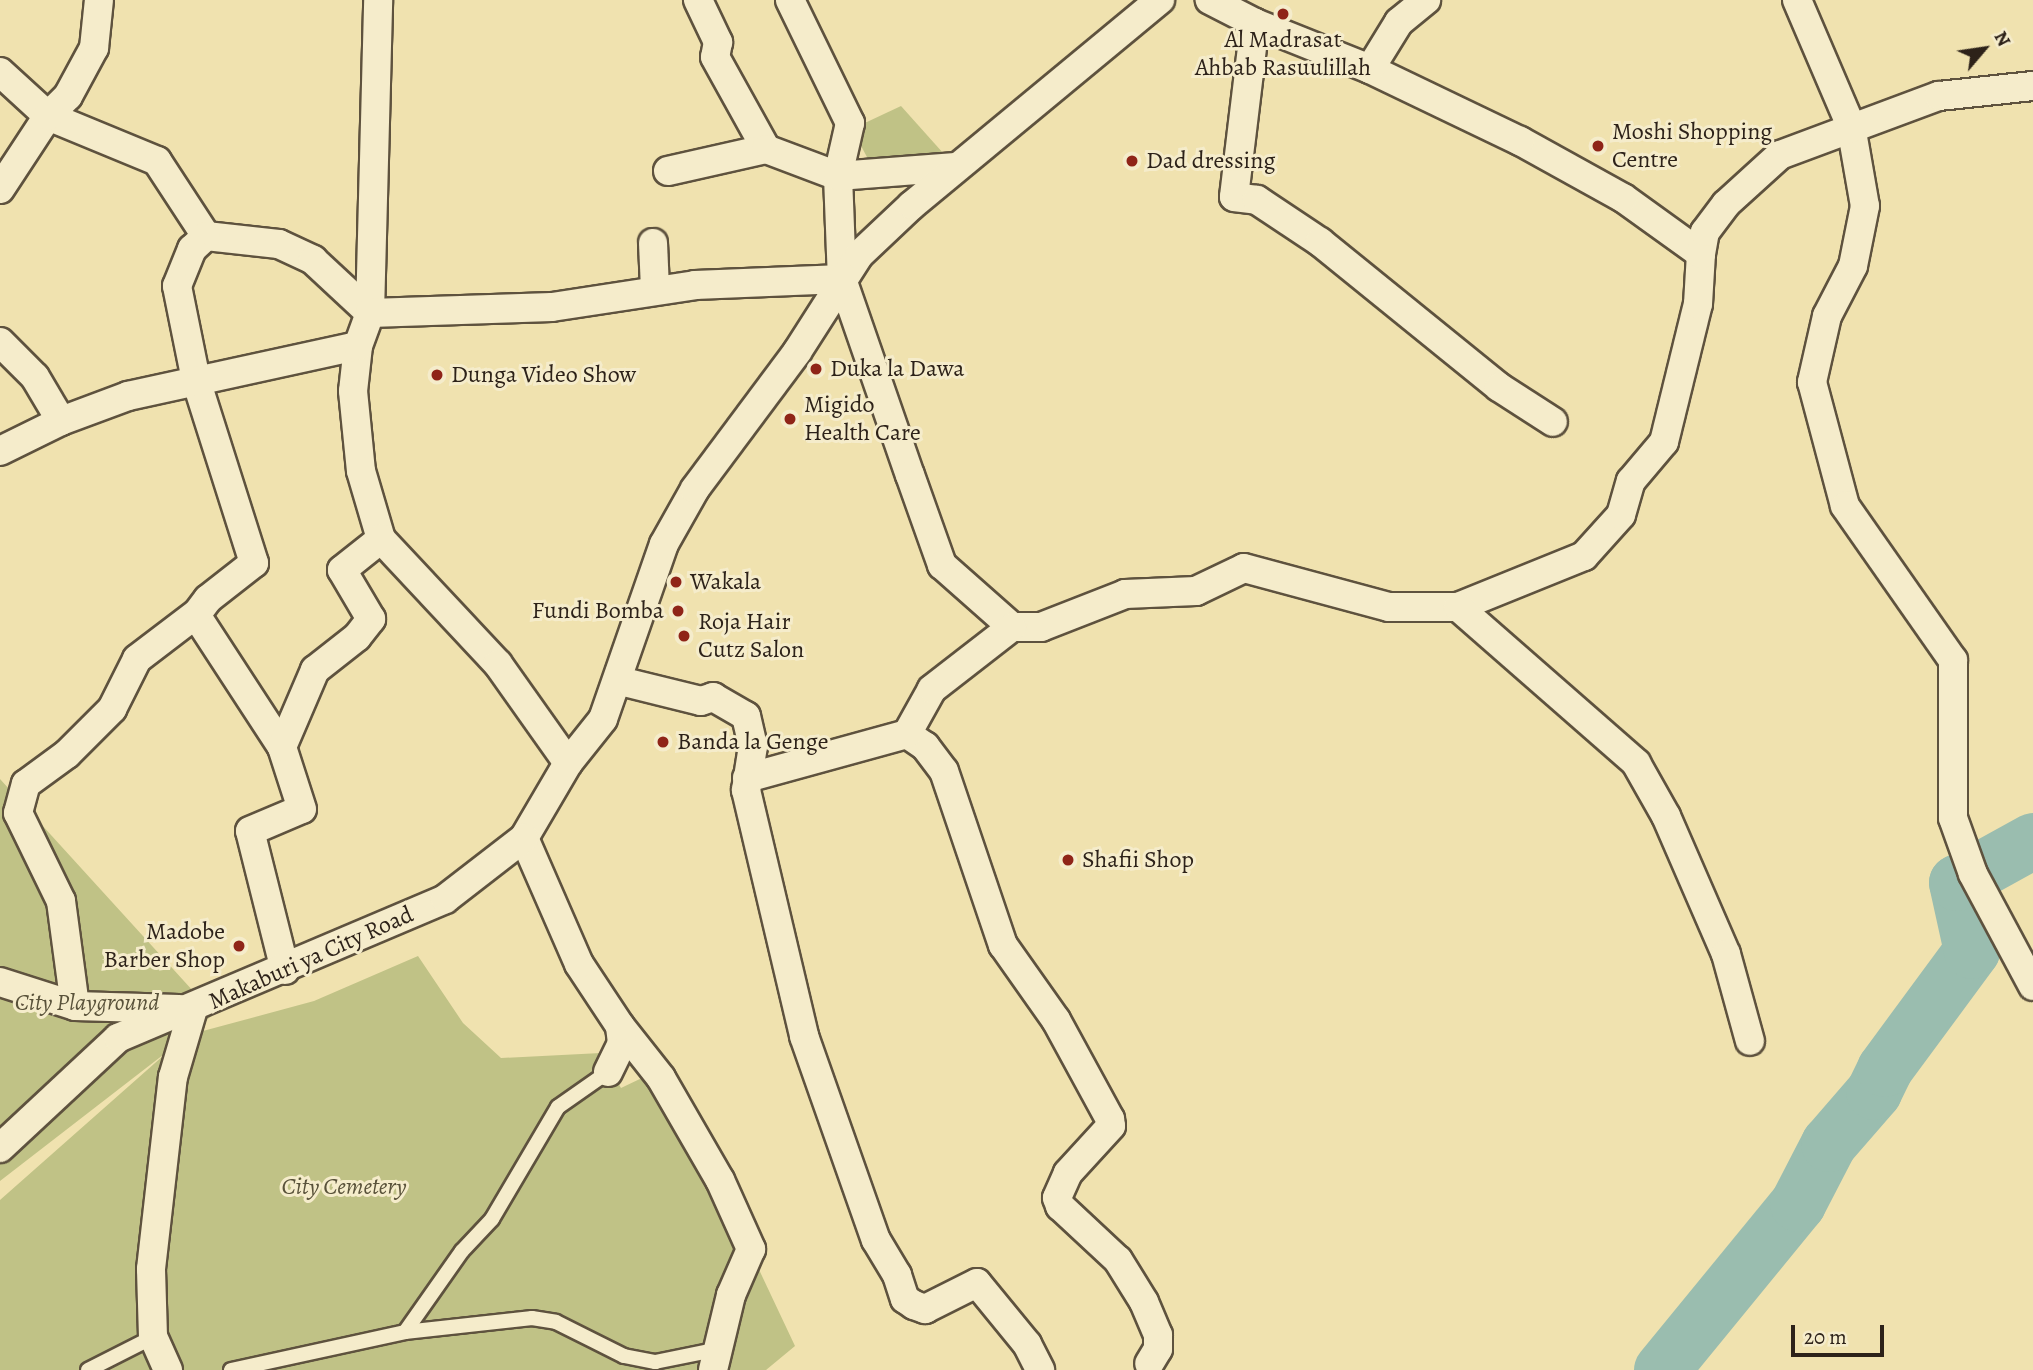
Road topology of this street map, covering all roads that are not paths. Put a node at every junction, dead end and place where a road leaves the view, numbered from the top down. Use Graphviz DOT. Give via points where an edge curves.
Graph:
graph roads {
  1 [pos="378,0"];
  2 [pos="698,0"];
  3 [pos="790,0"];
  4 [pos="1210,0"];
  5 [pos="1426,0"];
  6 [pos="1797,0"];
  7 [pos="1155,2"];
  8 [pos="91,3"];
  9 [pos="1255,23"];
  10 [pos="1370,69"];
  11 [pos="0,72"];
  12 [pos="2033,86"];
  13 [pos="48,116"];
  14 [pos="1851,126"];
  15 [pos="766,149"];
  16 [pos="956,167"];
  17 [pos="668,171"];
  18 [pos="838,176"];
  19 [pos="0,189"];
  20 [pos="206,236"];
  21 [pos="653,243"];
  22 [pos="1701,254"];
  23 [pos="842,279"];
  24 [pos="655,289"];
  25 [pos="370,313"];
  26 [pos="0,342"];
  27 [pos="358,346"];
  28 [pos="196,380"];
  29 [pos="61,421"];
  30 [pos="1553,422"];
  31 [pos="0,451"];
  32 [pos="381,539"];
  33 [pos="1458,607"];
  34 [pos="196,614"];
  35 [pos="1012,626"];
  36 [pos="620,681"];
  37 [pos="907,734"];
  38 [pos="282,747"];
  39 [pos="568,763"];
  40 [pos="747,778"];
  41 [pos="524,838"];
  42 [pos="285,970"];
  43 [pos="0,982"];
  44 [pos="2033,986"];
  45 [pos="75,1006"];
  46 [pos="193,1009"];
  47 [pos="620,1026"];
  48 [pos="1750,1041"];
  49 [pos="608,1072"];
  50 [pos="0,1148"];
  51 [pos="405,1332"];
  52 [pos="153,1337"];
  53 [pos="716,1359"];
  54 [pos="1149,1364"];
  55 [pos="88,1370"];
  56 [pos="168,1370"];
  57 [pos="230,1370"];
  58 [pos="1040,1370"];
  1 -- 25 [label="street"];
  2 -- 15 [label="street" via="718,42 715,57"];
  3 -- 18 [label="street" via="850,123"];
  4 -- 9 [label="street"];
  5 -- 10 [label="street" via="1399,22"];
  6 -- 14 [label="street"];
  7 -- 16 [label="street, Makaburi ya City Road"];
  8 -- 13 [label="street" via="94,48 68,96"];
  9 -- 10 [label="street"];
  9 -- 30 [label="street" via="1234,197 1257,200 1320,242 1499,387"];
  10 -- 22 [label="street" via="1520,141 1623,198"];
  11 -- 13 [label="street"];
  12 -- 14 [label="street" via="1939,96"];
  13 -- 19 [label="street"];
  13 -- 20 [label="street" via="157,161"];
  14 -- 22 [label="street" via="1780,155 1748,182 1704,232"];
  14 -- 44 [label="street" via="1865,206 1853,267 1827,316 1812,382 1845,506 1953,660 1953,818 1973,874"];
  15 -- 17 [label="street"];
  15 -- 18 [label="street"];
  16 -- 18 [label="street"];
  16 -- 23 [label="street, Makaburi ya City Road" via="859,255"];
  18 -- 23 [label="street"];
  20 -- 25 [label="street" via="279,244 313,260"];
  20 -- 28 [label="street" via="192,248 177,286"];
  21 -- 24 [label="street"];
  22 -- 33 [label="street" via="1698,304 1664,442 1631,481 1621,515 1584,556"];
  23 -- 24 [label="street"];
  23 -- 35 [label="street" via="942,565"];
  23 -- 36 [label="street, Makaburi ya City Road" via="797,352 695,489 664,544"];
  24 -- 25 [label="street" via="552,307"];
  25 -- 27 [label="street"];
  26 -- 29 [label="street" via="35,377"];
  27 -- 28 [label="street"];
  27 -- 32 [label="street" via="353,391 360,471"];
  28 -- 29 [label="street" via="128,396"];
  28 -- 34 [label="street" via="254,563"];
  29 -- 31 [label="street"];
  32 -- 38 [label="street" via="342,570 371,619 357,637 315,670"];
  32 -- 39 [label="street" via="498,664"];
  33 -- 35 [label="street" via="1389,607 1244,568 1196,591 1125,594 1041,627"];
  33 -- 48 [label="street" via="1636,763 1666,816 1726,954"];
  34 -- 38 [label="street"];
  34 -- 45 [label="street" via="137,659 112,709 67,754 26,783 18,813 61,901"];
  35 -- 37 [label="street" via="932,689"];
  36 -- 39 [label="street, Makaburi ya City Road" via="603,719"];
  36 -- 40 [label="street" via="701,701 713,697 746,716 753,746"];
  37 -- 40 [label="street"];
  37 -- 54 [label="street" via="925,746 944,771 1003,945 1056,1020 1110,1119 1111,1126 1068,1173 1058,1198 1060,1206 1118,1260 1144,1302 1158,1335 1158,1349"];
  38 -- 42 [label="street" via="302,809 250,831"];
  39 -- 41 [label="street, Makaburi ya City Road"];
  40 -- 58 [label="street" via="746,790 804,1036 876,1240 897,1275 898,1286 905,1299 925,1308 977,1283 1027,1344"];
  41 -- 42 [label="street, Makaburi ya City Road" via="445,899"];
  41 -- 47 [label="street" via="579,964"];
  42 -- 46 [label="street, Makaburi ya City Road"];
  43 -- 45 [label="street"];
  45 -- 46 [label="street"];
  46 -- 50 [label="street" via="118,1038"];
  46 -- 52 [label="street, Makaburi ya City Road" via="173,1077 150,1269"];
  47 -- 49 [label="street" via="622,1042"];
  47 -- 53 [label="street" via="673,1099 720,1180 751,1249 731,1295"];
  49 -- 51 [label="lane" via="558,1107 492,1219"];
  51 -- 53 [label="lane" via="532,1318 556,1322 624,1356 655,1362"];
  51 -- 57 [label="lane"];
  52 -- 55 [label="lane"];
  52 -- 56 [label="street, Makaburi ya City Road"];
}
